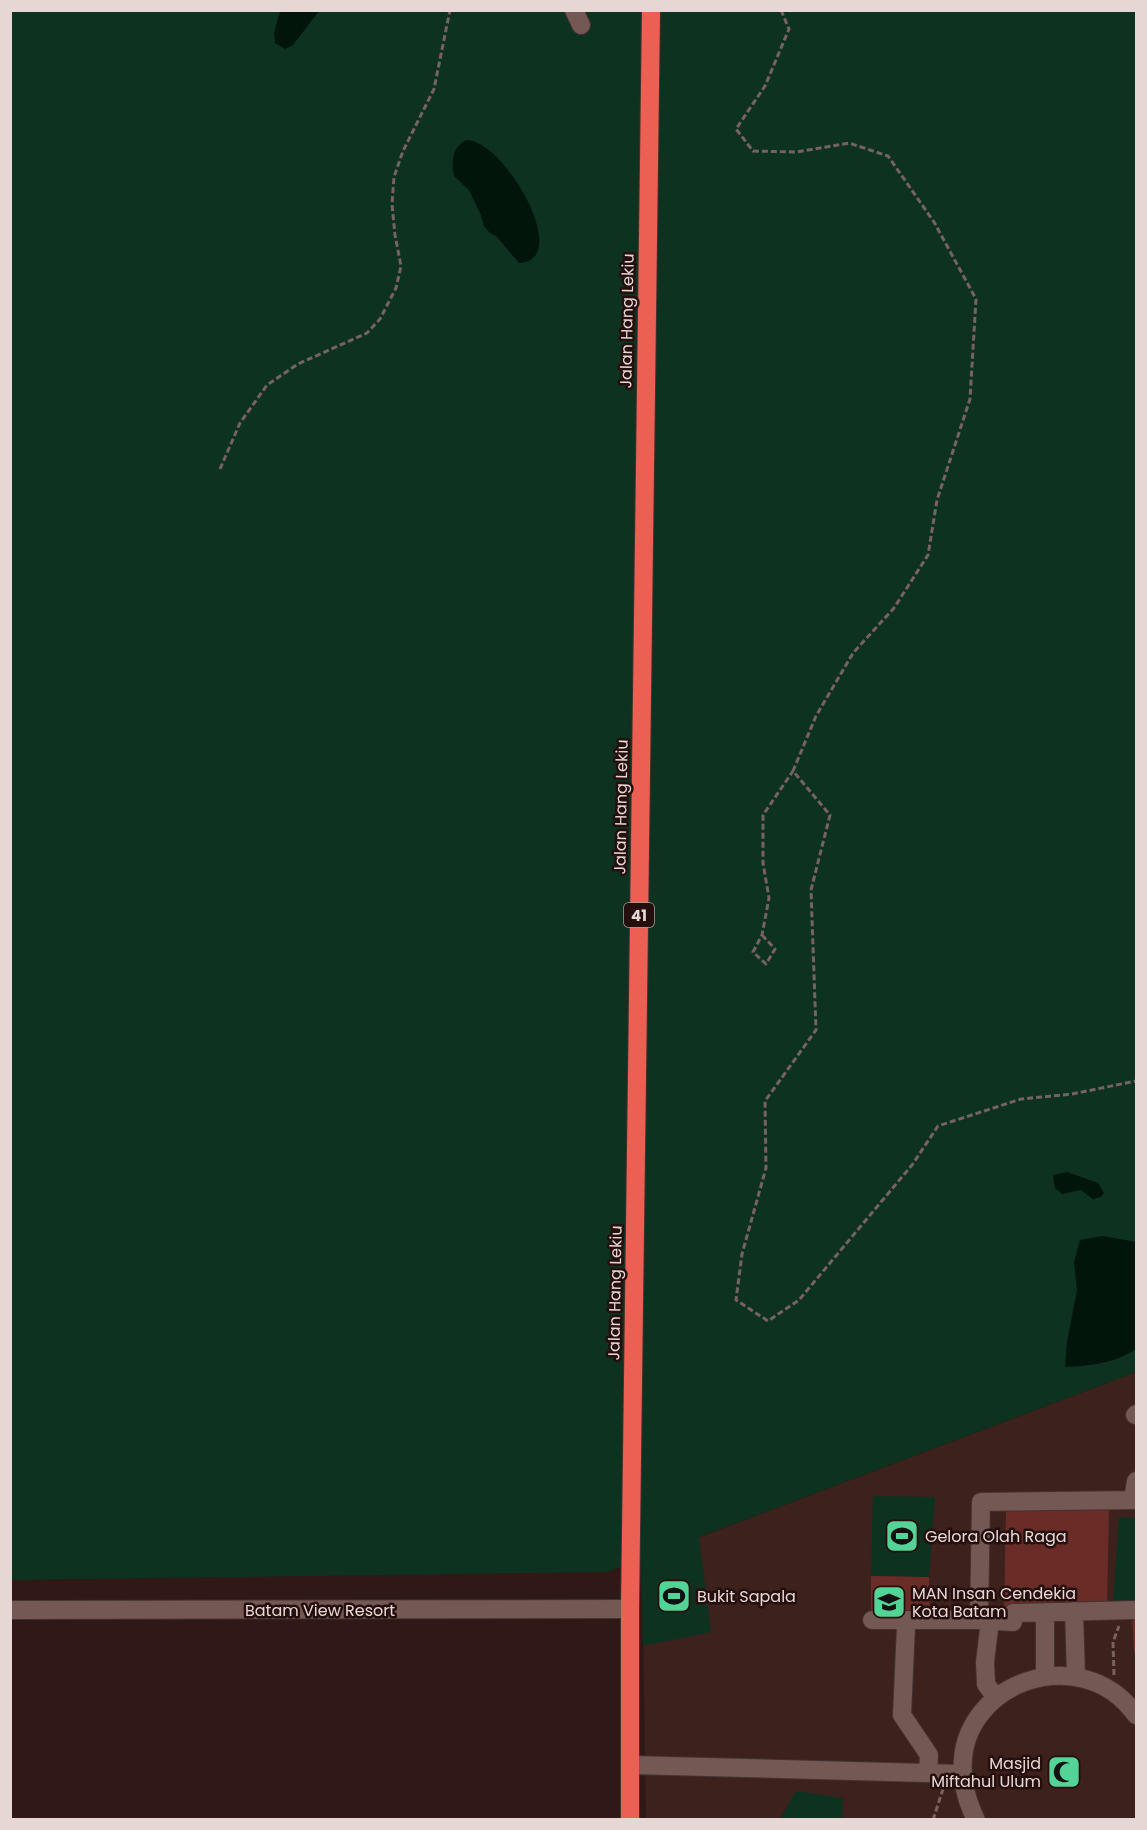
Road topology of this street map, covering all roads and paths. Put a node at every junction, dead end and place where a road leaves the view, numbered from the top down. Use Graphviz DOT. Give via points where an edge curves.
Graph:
graph roads {
  1 [pos="450,10"];
  2 [pos="651,10"];
  3 [pos="781,10"];
  4 [pos="220,469"];
  5 [pos="794,771"];
  6 [pos="762,935"];
  7 [pos="1137,1081"];
  8 [pos="1137,1481"];
  9 [pos="10,1610"];
  10 [pos="630,1610"];
  11 [pos="1131,1610"];
  12 [pos="1074,1611"];
  13 [pos="1045,1612"];
  14 [pos="872,1620"];
  15 [pos="984,1621"];
  16 [pos="906,1626"];
  17 [pos="1076,1676"];
  18 [pos="1045,1677"];
  19 [pos="1106,1688"];
  20 [pos="996,1698"];
  21 [pos="1137,1715"];
  22 [pos="631,1765"];
  23 [pos="928,1773"];
  24 [pos="956,1774"];
  25 [pos="630,1820"];
  26 [pos="933,1820"];
  27 [pos="976,1820"];
  1 -- 4 [label="path" via="434,88 394,177 392,204 401,266 396,288 380,319 367,333 298,364 267,385 240,423"];
  2 -- 10 [label="highway, Jalan Hang Lekiu / 41"];
  3 -- 5 [label="path" via="789,29 765,86 736,129 753,151 796,152 849,143 888,156 934,222 976,299 970,399 938,500 928,555 894,608 853,653 816,716"];
  5 -- 6 [label="path" via="763,816 763,863 769,898"];
  5 -- 7 [label="path" via="831,815 811,890 816,1030 765,1101 766,1168 742,1254 736,1300 768,1321 799,1300 912,1165 938,1126 1021,1099 1072,1095"];
  6 -- 6 [label="path" via="753,952 766,964 775,949"];
  8 -- 15 [label="street" via="1133,1500 981,1502"];
  9 -- 10 [label="street, Batam View Resort"];
  10 -- 22 [label="highway, Jalan Hang Lekiu / 41"];
  11 -- 12 [label="street"];
  11 -- 19 [label="path" via="1113,1642 1114,1677"];
  12 -- 13 [label="street"];
  12 -- 17 [label="street"];
  13 -- 15 [label="street" via="1013,1613 1013,1622"];
  13 -- 18 [label="street"];
  14 -- 15 [label="street"];
  15 -- 20 [label="street" via="986,1684"];
  16 -- 23 [label="street" via="902,1715 929,1755"];
  17 -- 18 [label="street"];
  17 -- 19 [label="street"];
  18 -- 20 [label="street" via="1014,1686"];
  19 -- 21 [label="street"];
  20 -- 24 [label="street" via="971,1732"];
  22 -- 23 [label="street"];
  22 -- 25 [label="highway, Jalan Hang Lekiu / 41"];
  23 -- 24 [label="street"];
  24 -- 26 [label="path"];
  24 -- 27 [label="street"];
}
